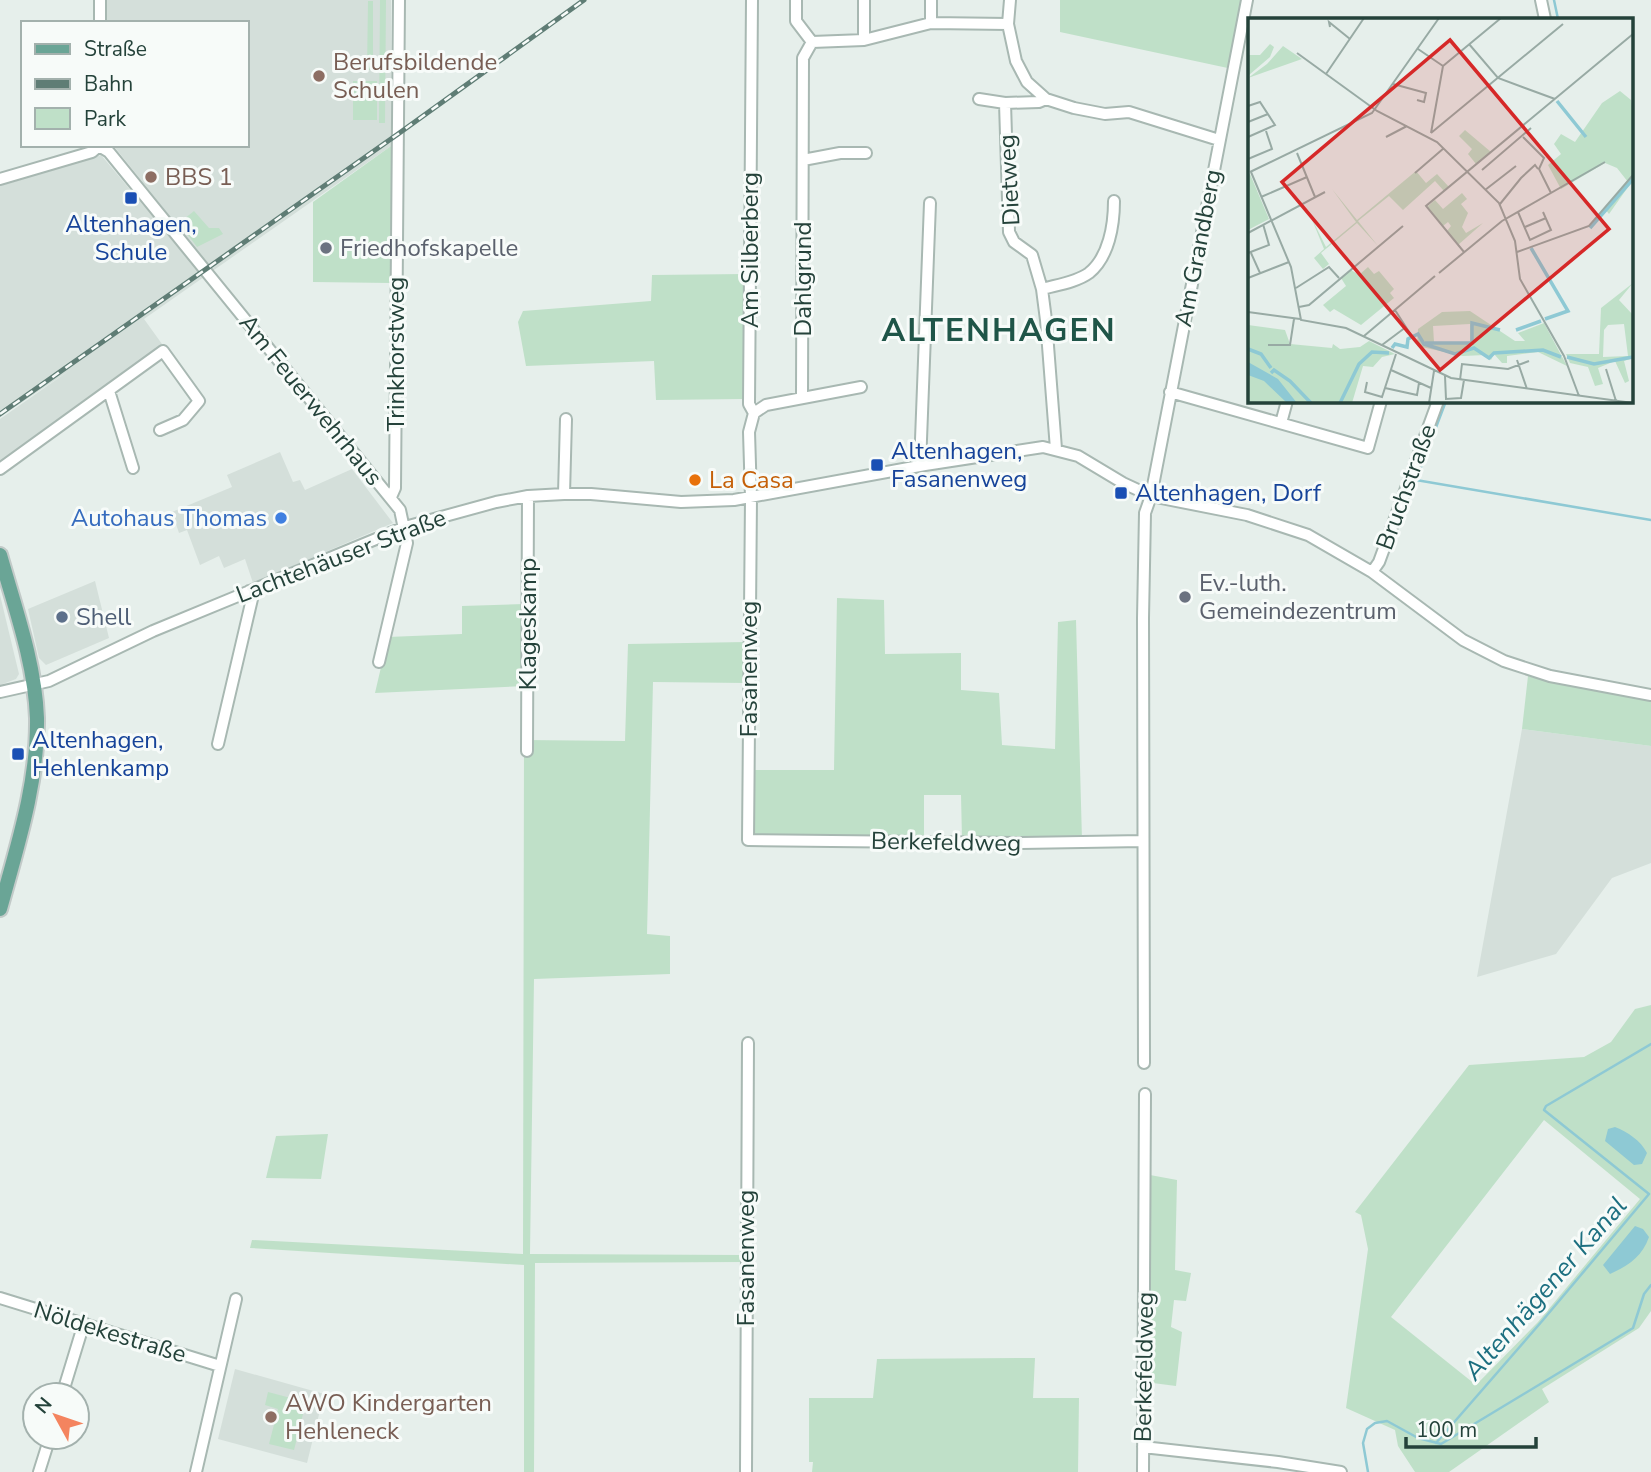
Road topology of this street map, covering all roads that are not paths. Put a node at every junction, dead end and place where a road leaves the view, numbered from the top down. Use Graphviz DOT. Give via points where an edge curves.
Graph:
graph roads {
  1 [pos="100,0"];
  2 [pos="399,0"];
  3 [pos="752,0"];
  4 [pos="796,0"];
  5 [pos="864,0"];
  6 [pos="930,0"];
  7 [pos="1010,0"];
  8 [pos="1247,0"];
  9 [pos="1541,0"];
  10 [pos="1545,18"];
  11 [pos="100,21"];
  12 [pos="931,23"];
  13 [pos="1008,24"];
  14 [pos="864,40"];
  15 [pos="812,42"];
  16 [pos="979,99"];
  17 [pos="1046,99"];
  18 [pos="1005,103"];
  19 [pos="1219,140"];
  20 [pos="99,147"];
  21 [pos="102,147"];
  22 [pos="866,153"];
  23 [pos="803,160"];
  24 [pos="0,179"];
  25 [pos="1114,201"];
  26 [pos="930,203"];
  27 [pos="1042,289"];
  28 [pos="861,387"];
  29 [pos="109,391"];
  30 [pos="1170,392"];
  31 [pos="802,397"];
  32 [pos="1287,402"];
  33 [pos="1381,402"];
  34 [pos="1438,402"];
  35 [pos="754,413"];
  36 [pos="566,419"];
  37 [pos="1281,423"];
  38 [pos="160,430"];
  39 [pos="1056,449"];
  40 [pos="920,466"];
  41 [pos="133,468"];
  42 [pos="0,469"];
  43 [pos="564,494"];
  44 [pos="528,496"];
  45 [pos="1151,496"];
  46 [pos="391,497"];
  47 [pos="751,498"];
  48 [pos="405,527"];
  49 [pos="0,555"];
  50 [pos="1372,572"];
  51 [pos="249,591"];
  52 [pos="379,663"];
  53 [pos="33,686"];
  54 [pos="0,692"];
  55 [pos="1651,695"];
  56 [pos="218,744"];
  57 [pos="527,751"];
  58 [pos="748,840"];
  59 [pos="1143,841"];
  60 [pos="0,909"];
  61 [pos="748,1043"];
  62 [pos="1144,1063"];
  63 [pos="1145,1094"];
  64 [pos="0,1298"];
  65 [pos="236,1299"];
  66 [pos="84,1323"];
  67 [pos="220,1366"];
  68 [pos="66,1381"];
  69 [pos="1143,1447"];
  70 [pos="46,1451"];
  71 [pos="1277,1467"];
  72 [pos="39,1472"];
  73 [pos="197,1472"];
  74 [pos="746,1472"];
  75 [pos="1143,1472"];
  76 [pos="1341,1472"];
  1 -- 11 [label="street"];
  2 -- 46 [label="street, Trinkhorstweg" via="395,488"];
  3 -- 35 [label="street, Am Silberberg" via="749,404"];
  4 -- 15 [label="street" via="796,22"];
  5 -- 14 [label="street"];
  6 -- 12 [label="street"];
  7 -- 13 [label="street"];
  8 -- 19 [label="street, Am Grandberg"];
  9 -- 10 [label="street"];
  12 -- 13 [label="street"];
  12 -- 14 [label="street"];
  13 -- 17 [label="street" via="1016,61 1027,82"];
  14 -- 15 [label="street"];
  15 -- 23 [label="street, Dahlgrund" via="803,58"];
  16 -- 18 [label="street, Dietweg"];
  17 -- 18 [label="street, Dietweg"];
  17 -- 19 [label="street" via="1105,114 1129,112"];
  18 -- 27 [label="street, Dietweg" via="1009,232 1014,242 1032,255"];
  19 -- 30 [label="street, Am Grandberg"];
  20 -- 24 [label="street"];
  21 -- 46 [label="street, Am Feuerwehrhaus"];
  22 -- 23 [label="street"];
  23 -- 31 [label="street, Dahlgrund"];
  25 -- 27 [label="street" via="1114,223 1100,260 1088,274"];
  26 -- 40 [label="street"];
  27 -- 39 [label="street, Dietweg"];
  28 -- 31 [label="street"];
  29 -- 38 [label="street" via="163,351 199,401 183,420"];
  29 -- 41 [label="street"];
  29 -- 42 [label="street"];
  30 -- 37 [label="street"];
  30 -- 45 [label="street, Am Grandberg"];
  31 -- 35 [label="street" via="766,405"];
  32 -- 37 [label="street"];
  33 -- 37 [label="street" via="1368,448"];
  34 -- 50 [label="street, Bruchstraße"];
  35 -- 47 [label="street, Am Silberberg" via="749,432"];
  36 -- 43 [label="street"];
  39 -- 40 [label="street, Lachtehäuser Straße" via="1029,448"];
  39 -- 45 [label="street, Lachtehäuser Straße"];
  40 -- 47 [label="street, Lachtehäuser Straße"];
  43 -- 44 [label="street, Lachtehäuser Straße"];
  43 -- 47 [label="street, Lachtehäuser Straße" via="681,502"];
  44 -- 48 [label="street, Lachtehäuser Straße"];
  44 -- 57 [label="street, Klageskamp"];
  45 -- 50 [label="street, Lachtehäuser Straße" via="1294,529"];
  45 -- 59 [label="street" via="1145,513"];
  46 -- 48 [label="street, Am Feuerwehrhaus"];
  47 -- 58 [label="street, Fasanenweg"];
  48 -- 51 [label="street, Lachtehäuser Straße"];
  48 -- 52 [label="street" via="407,543"];
  49 -- 53 [label="main road"];
  50 -- 55 [label="street, Lachtehäuser Straße" via="1464,640 1504,661 1550,676"];
  51 -- 53 [label="street, Lachtehäuser Straße"];
  51 -- 56 [label="street" via="252,599"];
  53 -- 54 [label="street, Lachtehäuser Straße"];
  53 -- 60 [label="main road" via="37,718 32,778"];
  58 -- 59 [label="street, Berkefeldweg"];
  59 -- 62 [label="street"];
  61 -- 74 [label="street, Fasanenweg"];
  63 -- 69 [label="street, Berkefeldweg"];
  64 -- 66 [label="street, Nöldekestraße"];
  65 -- 67 [label="street"];
  66 -- 67 [label="street, Nöldekestraße"];
  66 -- 68 [label="street"];
  67 -- 73 [label="street"];
  69 -- 71 [label="street"];
  69 -- 75 [label="street, Berkefeldweg"];
  70 -- 72 [label="street"];
  71 -- 76 [label="street"];
}
